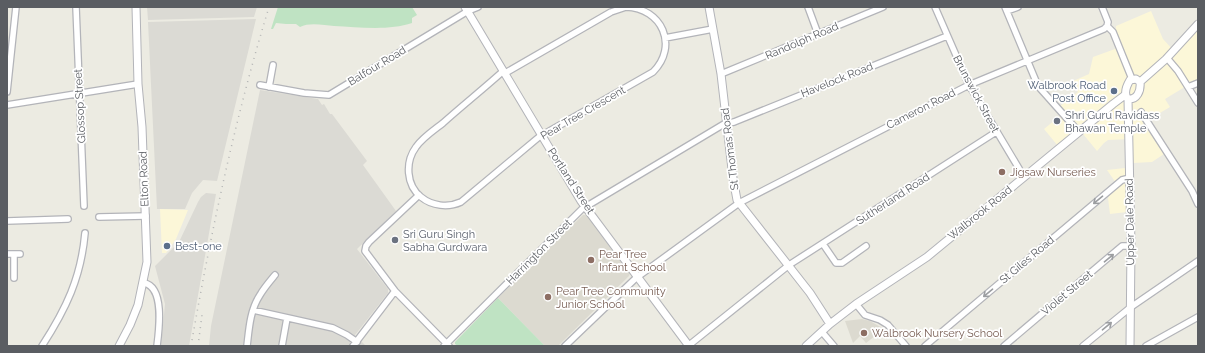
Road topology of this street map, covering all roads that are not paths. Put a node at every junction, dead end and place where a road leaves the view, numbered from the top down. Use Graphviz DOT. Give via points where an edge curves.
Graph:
graph roads {
  1 [pos="16,7"];
  2 [pos="76,7"];
  3 [pos="136,7"];
  4 [pos="478,7"];
  5 [pos="626,7"];
  6 [pos="709,7"];
  7 [pos="808,7"];
  8 [pos="882,7"];
  9 [pos="935,7"];
  10 [pos="1018,7"];
  11 [pos="1102,7"];
  12 [pos="466,9"];
  13 [pos="1006,9"];
  14 [pos="7,24"];
  15 [pos="15,24"];
  16 [pos="1198,24"];
  17 [pos="1107,26"];
  18 [pos="713,29"];
  19 [pos="818,34"];
  20 [pos="947,36"];
  21 [pos="665,38"];
  22 [pos="1167,58"];
  23 [pos="1028,61"];
  24 [pos="274,65"];
  25 [pos="504,72"];
  26 [pos="721,74"];
  27 [pos="1132,79"];
  28 [pos="1140,82"];
  29 [pos="1198,83"];
  30 [pos="138,84"];
  31 [pos="260,85"];
  32 [pos="969,85"];
  33 [pos="270,87"];
  34 [pos="1188,87"];
  35 [pos="7,92"];
  36 [pos="79,93"];
  37 [pos="1126,97"];
  38 [pos="1198,103"];
  39 [pos="1113,104"];
  40 [pos="7,105"];
  41 [pos="1127,111"];
  42 [pos="1141,112"];
  43 [pos="728,123"];
  44 [pos="996,132"];
  45 [pos="1079,132"];
  46 [pos="542,136"];
  47 [pos="1024,177"];
  48 [pos="1130,178"];
  49 [pos="419,195"];
  50 [pos="738,203"];
  51 [pos="1198,204"];
  52 [pos="84,206"];
  53 [pos="586,206"];
  54 [pos="146,216"];
  55 [pos="99,217"];
  56 [pos="68,219"];
  57 [pos="7,221"];
  58 [pos="85,233"];
  59 [pos="823,244"];
  60 [pos="866,246"];
  61 [pos="1131,246"];
  62 [pos="7,254"];
  63 [pos="1198,261"];
  64 [pos="789,265"];
  65 [pos="275,275"];
  66 [pos="638,276"];
  67 [pos="14,278"];
  68 [pos="144,283"];
  69 [pos="395,292"];
  70 [pos="856,304"];
  71 [pos="1131,307"];
  72 [pos="253,310"];
  73 [pos="1198,317"];
  74 [pos="287,318"];
  75 [pos="830,324"];
  76 [pos="822,332"];
  77 [pos="355,344"];
  78 [pos="446,345"];
  79 [pos="42,346"];
  80 [pos="118,346"];
  81 [pos="157,346"];
  82 [pos="247,346"];
  83 [pos="282,346"];
  84 [pos="565,346"];
  85 [pos="689,346"];
  86 [pos="806,346"];
  87 [pos="834,346"];
  88 [pos="906,346"];
  89 [pos="925,346"];
  90 [pos="1004,346"];
  91 [pos="1083,346"];
  92 [pos="1130,346"];
  93 [pos="1146,346"];
  1 -- 15 [label="street"];
  2 -- 36 [label="street, Glossop Street"];
  3 -- 30 [label="street, Elton Road"];
  4 -- 12 [label="street, Balfour Road"];
  5 -- 21 [label="street" via="639,8 652,15 662,27"];
  5 -- 25 [label="street" via="612,12"];
  6 -- 18 [label="street, St Thomas Road"];
  7 -- 19 [label="street"];
  8 -- 19 [label="street, Randolph Road"];
  9 -- 20 [label="street, Brunswick Street"];
  10 -- 13 [label="street"];
  11 -- 17 [label="street"];
  12 -- 25 [label="street, Portland Street"];
  12 -- 33 [label="street, Balfour Road" via="329,95"];
  13 -- 23 [label="street"];
  14 -- 15 [label="street"];
  15 -- 35 [label="street"];
  16 -- 22 [label="street"];
  17 -- 23 [label="street, Cameron Road"];
  17 -- 27 [label="street" via="1113,32"];
  18 -- 21 [label="street"];
  18 -- 26 [label="street, St Thomas Road"];
  19 -- 26 [label="street, Randolph Road"];
  20 -- 32 [label="street, Brunswick Street"];
  20 -- 43 [label="street, Havelock Road"];
  21 -- 46 [label="street, Pear Tree Crescent" via="664,55 653,72"];
  22 -- 28 [label="street"];
  22 -- 34 [label="street"];
  23 -- 32 [label="street, Cameron Road"];
  23 -- 45 [label="street" via="1040,88"];
  24 -- 33 [label="street"];
  25 -- 46 [label="street, Portland Street"];
  25 -- 49 [label="street" via="416,146 409,162 409,172 412,184"];
  26 -- 43 [label="street, St Thomas Road"];
  27 -- 28 [label="street"];
  27 -- 37 [label="street"];
  28 -- 37 [label="street, Walbrook Road" via="1137,96 1132,99"];
  29 -- 34 [label="street"];
  30 -- 36 [label="street"];
  30 -- 54 [label="street, Elton Road"];
  31 -- 33 [label="street, Balfour Road"];
  32 -- 44 [label="street, Brunswick Street"];
  32 -- 50 [label="street, Cameron Road"];
  34 -- 38 [label="street"];
  36 -- 40 [label="street"];
  36 -- 52 [label="street, Glossop Street"];
  37 -- 39 [label="street, Walbrook Road"];
  37 -- 41 [label="street, Upper Dale Road"];
  39 -- 41 [label="street"];
  39 -- 45 [label="street, Walbrook Road"];
  41 -- 48 [label="street, Upper Dale Road"];
  42 -- 51 [label="street"];
  43 -- 50 [label="street, St Thomas Road"];
  43 -- 53 [label="street, Harrington Street"];
  44 -- 47 [label="street, Brunswick Street"];
  44 -- 59 [label="street, Sutherland Road"];
  45 -- 47 [label="street, Walbrook Road"];
  46 -- 49 [label="street, Pear Tree Crescent" via="461,202 436,205"];
  46 -- 53 [label="street, Portland Street"];
  47 -- 70 [label="street, Walbrook Road" via="927,257"];
  48 -- 61 [label="street, Upper Dale Road"];
  48 -- 89 [label="street, St Giles Road, one-way" via="1122,180"];
  49 -- 69 [label="street" via="366,246 365,251"];
  50 -- 64 [label="street, St Thomas Road"];
  50 -- 66 [label="street, Cameron Road"];
  53 -- 66 [label="street, Portland Street"];
  53 -- 78 [label="street, Harrington Street"];
  54 -- 55 [label="street"];
  54 -- 68 [label="street, Elton Road" via="147,262"];
  56 -- 57 [label="street"];
  58 -- 79 [label="street" via="81,262 72,291 63,312"];
  59 -- 60 [label="street" via="836,263 842,263"];
  59 -- 64 [label="street, Sutherland Road"];
  61 -- 71 [label="street, Upper Dale Road"];
  90 -- 61 [label="street, Violet Street, one-way" via="1122,246"];
  62 -- 67 [label="street" via="17,254"];
  63 -- 71 [label="street"];
  64 -- 75 [label="street, St Thomas Road"];
  64 -- 85 [label="street, Sutherland Road"];
  65 -- 72 [label="street" via="260,294"];
  66 -- 84 [label="street, Cameron Road"];
  66 -- 85 [label="street, Portland Street"];
  68 -- 80 [label="street, Elton Road" via="134,316"];
  68 -- 81 [label="street" via="151,286 157,297"];
  69 -- 77 [label="street"];
  69 -- 78 [label="street"];
  70 -- 75 [label="street, Walbrook Road"];
  70 -- 88 [label="street" via="866,315 888,325"];
  91 -- 71 [label="street, one-way"];
  71 -- 92 [label="street, Upper Dale Road"];
  72 -- 74 [label="street"];
  72 -- 82 [label="street"];
  73 -- 93 [label="street"];
  74 -- 77 [label="street" via="337,329"];
  74 -- 83 [label="street"];
  75 -- 76 [label="street"];
  76 -- 86 [label="street"];
  76 -- 87 [label="street"];
}
